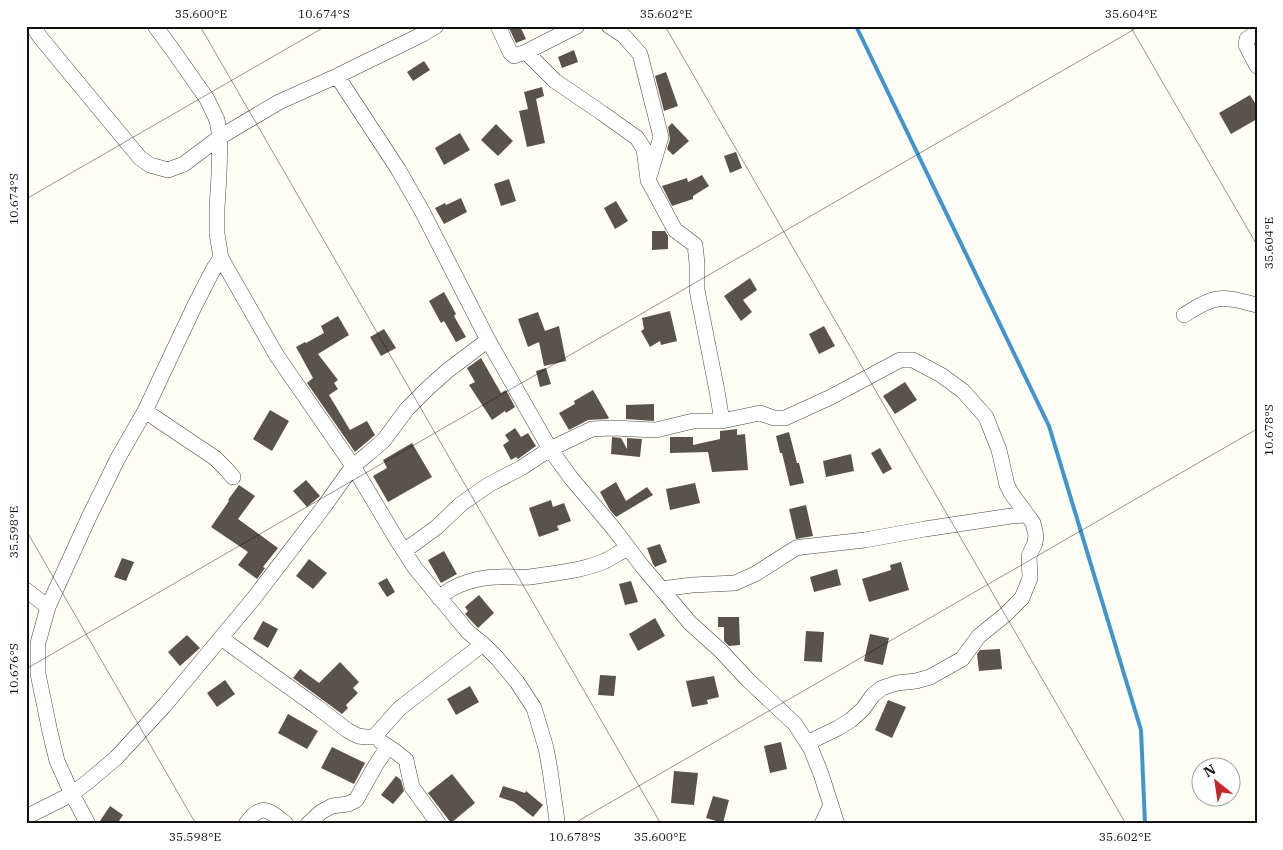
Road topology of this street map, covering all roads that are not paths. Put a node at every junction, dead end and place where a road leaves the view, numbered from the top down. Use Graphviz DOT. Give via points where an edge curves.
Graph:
graph roads {
  1 [pos="33,26"];
  2 [pos="155,26"];
  3 [pos="436,26"];
  4 [pos="498,26"];
  5 [pos="578,26"];
  6 [pos="609,26"];
  7 [pos="1257,32"];
  8 [pos="526,52"];
  9 [pos="1257,66"];
  10 [pos="337,76"];
  11 [pos="220,137"];
  12 [pos="648,180"];
  13 [pos="221,258"];
  14 [pos="1257,305"];
  15 [pos="1184,315"];
  16 [pos="488,340"];
  17 [pos="145,411"];
  18 [pos="722,421"];
  19 [pos="550,449"];
  20 [pos="353,466"];
  21 [pos="233,477"];
  22 [pos="1028,516"];
  23 [pos="628,548"];
  24 [pos="404,550"];
  25 [pos="661,589"];
  26 [pos="26,590"];
  27 [pos="439,598"];
  28 [pos="48,607"];
  29 [pos="221,638"];
  30 [pos="483,644"];
  31 [pos="374,736"];
  32 [pos="808,744"];
  33 [pos="388,747"];
  34 [pos="72,794"];
  35 [pos="831,805"];
  36 [pos="26,817"];
  37 [pos="438,823"];
  38 [pos="558,823"];
  39 [pos="88,824"];
  40 [pos="246,824"];
  41 [pos="286,824"];
  42 [pos="308,824"];
  43 [pos="822,824"];
  44 [pos="837,824"];
  1 -- 11 [label="street" via="131,149 150,165 168,170 184,164"];
  2 -- 11 [label="street" via="207,99 217,120"];
  3 -- 10 [label="street"];
  4 -- 8 [label="street" via="511,54"];
  5 -- 8 [label="street"];
  6 -- 12 [label="street" via="624,35 642,59 661,138"];
  7 -- 9 [label="street" via="1247,39 1246,45"];
  8 -- 12 [label="street" via="555,81 637,138 644,149"];
  10 -- 11 [label="street" via="279,102"];
  10 -- 16 [label="street" via="422,211"];
  11 -- 13 [label="street" via="217,234"];
  12 -- 18 [label="street" via="675,230 695,245 697,290"];
  13 -- 17 [label="street"];
  13 -- 20 [label="street" via="277,356"];
  14 -- 15 [label="street" via="1216,299"];
  16 -- 19 [label="street"];
  16 -- 20 [label="street" via="447,370 407,409 384,440"];
  17 -- 21 [label="street" via="215,458"];
  17 -- 28 [label="street" via="118,458"];
  18 -- 19 [label="street" via="692,421 656,430 592,429"];
  18 -- 22 [label="street" via="760,413 785,418 900,360 913,360 963,392 986,417 999,450 1007,485"];
  19 -- 23 [label="street"];
  19 -- 24 [label="street" via="461,504"];
  20 -- 24 [label="street"];
  20 -- 29 [label="street"];
  22 -- 25 [label="street" via="796,548 735,583"];
  22 -- 32 [label="street" via="1036,536 1029,556 1030,578 1022,598 979,636 962,659 930,677 882,688 851,720"];
  23 -- 25 [label="street"];
  23 -- 27 [label="street" via="585,568 527,577 483,578 445,592"];
  24 -- 27 [label="street"];
  25 -- 32 [label="street" via="690,623 795,724"];
  26 -- 28 [label="street"];
  27 -- 30 [label="street" via="468,632"];
  28 -- 34 [label="street" via="38,643 38,674 57,761"];
  29 -- 31 [label="street" via="347,730 366,738"];
  29 -- 34 [label="street" via="116,758"];
  30 -- 31 [label="street" via="400,708"];
  30 -- 38 [label="street" via="534,708 546,748"];
  31 -- 33 [label="street"];
  32 -- 35 [label="street"];
  33 -- 37 [label="street" via="406,760 412,787"];
  33 -- 42 [label="street" via="356,800 327,808"];
  34 -- 36 [label="street"];
  34 -- 39 [label="street"];
  35 -- 43 [label="street"];
  35 -- 44 [label="street"];
  40 -- 41 [label="street" via="252,815 262,810"];
}
